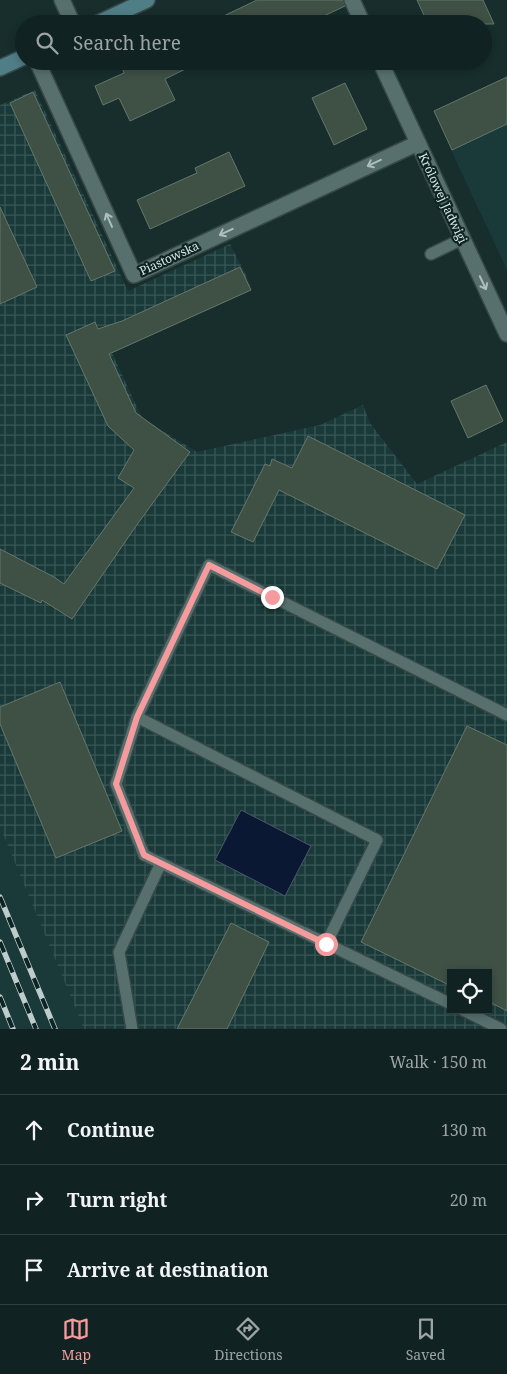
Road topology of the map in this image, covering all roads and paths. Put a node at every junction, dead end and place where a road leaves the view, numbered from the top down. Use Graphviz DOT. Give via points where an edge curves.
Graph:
graph roads {
  1 [pos="62,0"];
  2 [pos="147,0"];
  3 [pos="352,0"];
  4 [pos="69,15"];
  5 [pos="115,15"];
  6 [pos="359,15"];
  7 [pos="15,61"];
  8 [pos="0,68"];
  9 [pos="40,70"];
  10 [pos="384,70"];
  11 [pos="418,142"];
  12 [pos="462,239"];
  13 [pos="431,254"];
  14 [pos="507,334"];
  15 [pos="507,715"];
  16 [pos="137,717"];
  17 [pos="161,863"];
  18 [pos="326,944"];
  19 [pos="447,1002"];
  20 [pos="470,1014"];
  21 [pos="495,1028"];
  22 [pos="132,1029"];
  1 -- 4 [label="street"];
  2 -- 5 [label="street"];
  3 -- 6 [label="street"];
  7 -- 8 [label="street"];
  11 -- 9 [label="street, Piastowska, one-way" via="134,275"];
  10 -- 11 [label="street, Królowej Jadwigi"];
  11 -- 12 [label="street, Królowej Jadwigi"];
  12 -- 13 [label="lane"];
  12 -- 14 [label="street, Królowej Jadwigi, one-way"];
  15 -- 16 [label="lane" via="209,565"];
  16 -- 17 [label="lane" via="116,784 144,855"];
  16 -- 18 [label="lane" via="377,840"];
  17 -- 18 [label="lane"];
  17 -- 22 [label="lane" via="119,952"];
  18 -- 19 [label="lane"];
  20 -- 21 [label="lane"];
}
